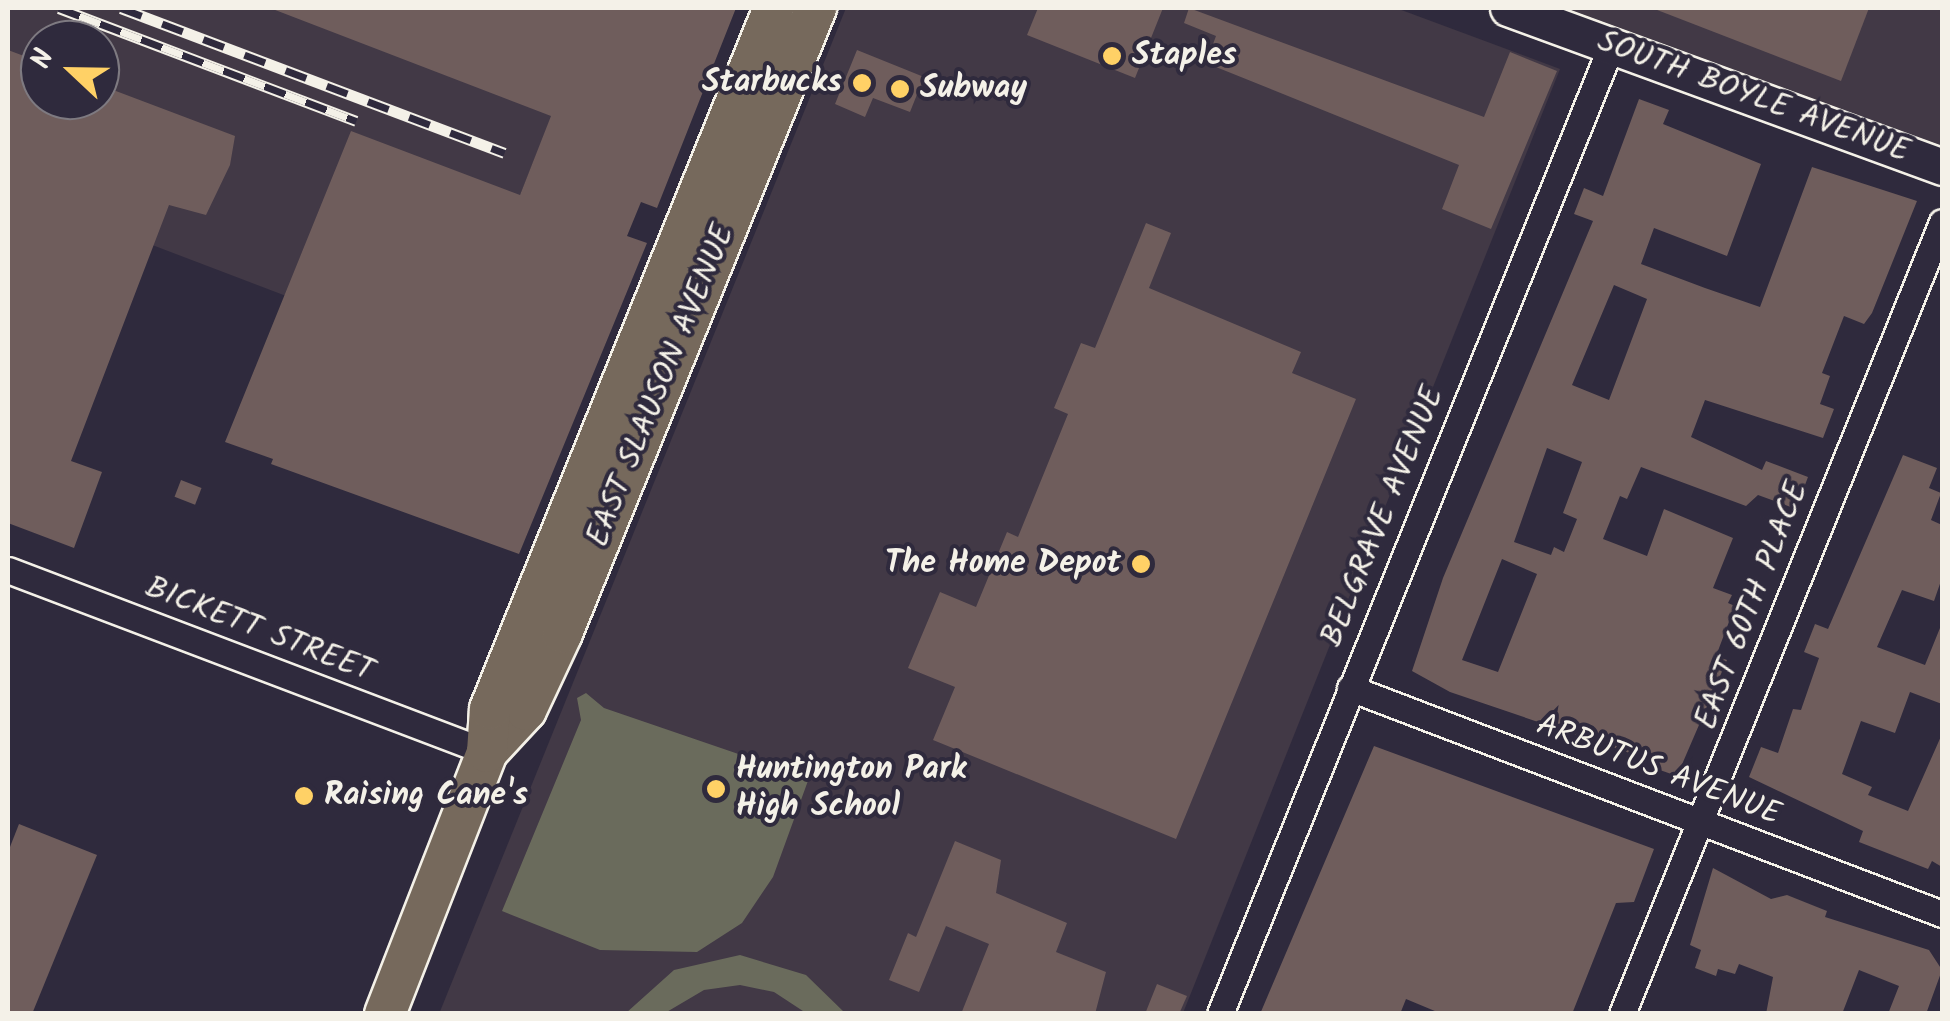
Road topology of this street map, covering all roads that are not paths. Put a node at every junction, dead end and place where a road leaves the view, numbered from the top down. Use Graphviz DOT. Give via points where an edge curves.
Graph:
graph roads {
  1 [pos="774,8"];
  2 [pos="816,8"];
  3 [pos="1508,8"];
  4 [pos="1611,46"];
  5 [pos="1942,167"];
  6 [pos="1942,222"];
  7 [pos="8,570"];
  8 [pos="1350,688"];
  9 [pos="487,752"];
  10 [pos="1701,822"];
  11 [pos="1942,914"];
  12 [pos="385,1014"];
  13 [pos="1220,1014"];
  14 [pos="1622,1014"];
  1 -- 9 [label="main road, EAST SLAUSON AVENUE" via="490,708"];
  2 -- 9 [label="main road, EAST SLAUSON AVENUE" via="562,633 526,710"];
  3 -- 4 [label="main road, SOUTH BOYLE AVENUE"];
  4 -- 5 [label="main road, SOUTH BOYLE AVENUE"];
  4 -- 8 [label="street, BELGRAVE AVENUE"];
  6 -- 10 [label="street, EAST 60TH PLACE"];
  7 -- 9 [label="street, BICKETT STREET"];
  8 -- 10 [label="street, ARBUTUS AVENUE"];
  8 -- 13 [label="street, BELGRAVE AVENUE"];
  9 -- 12 [label="main road, EAST SLAUSON AVENUE"];
  10 -- 11 [label="street, ARBUTUS AVENUE"];
  10 -- 14 [label="street, EAST 60TH PLACE"];
}
